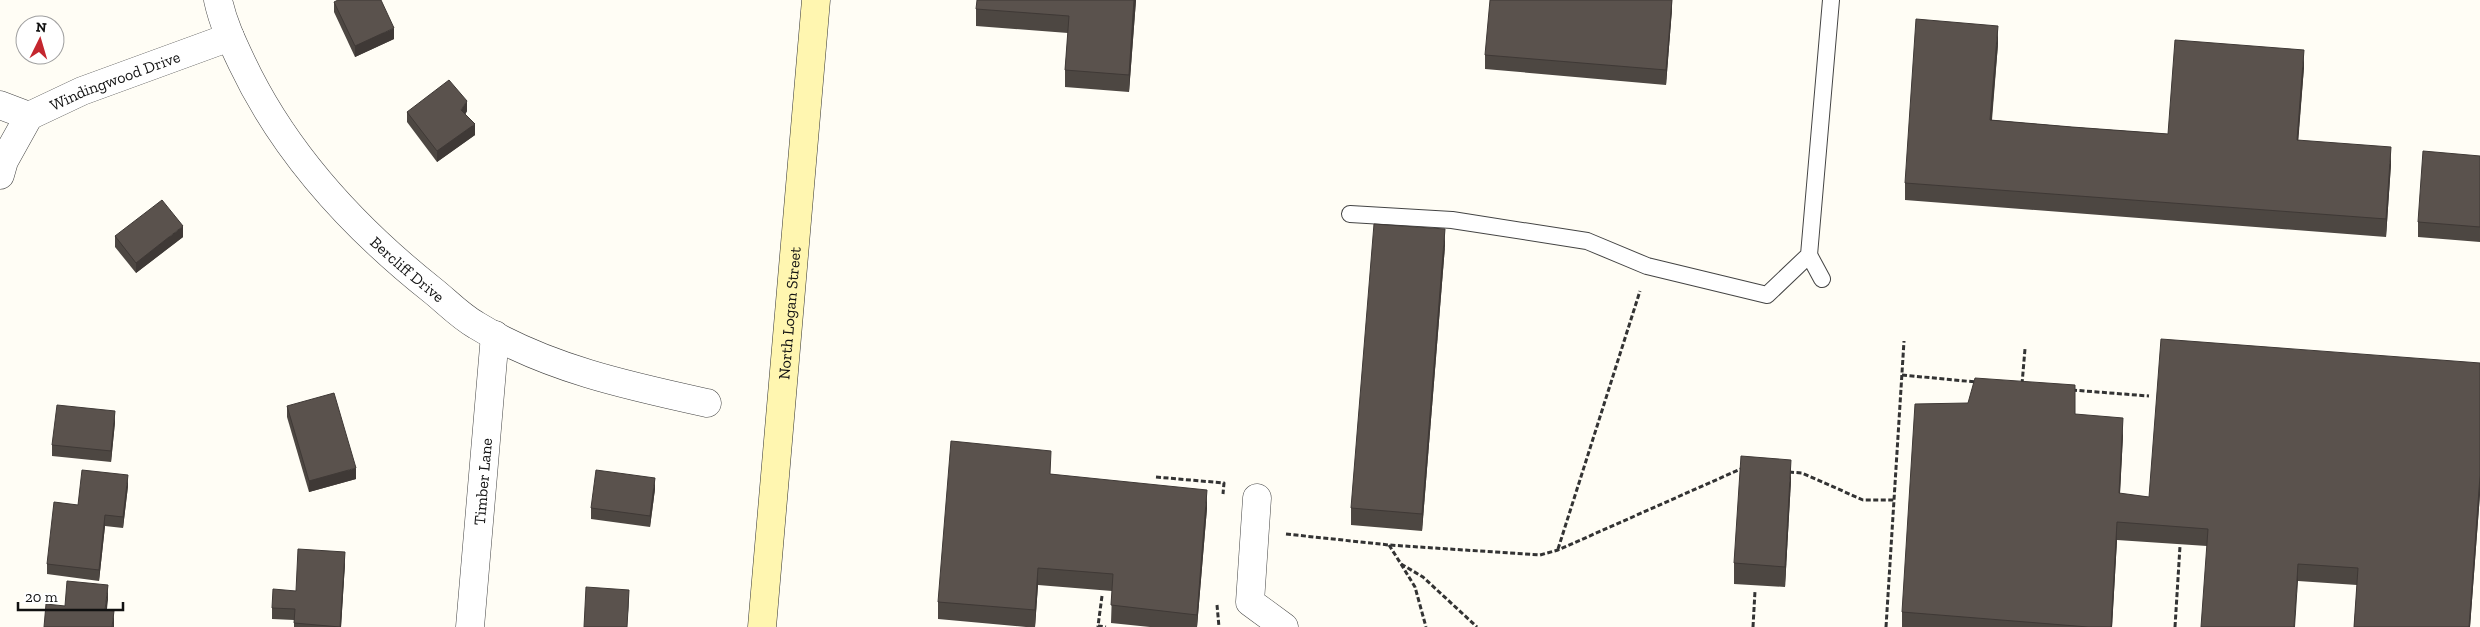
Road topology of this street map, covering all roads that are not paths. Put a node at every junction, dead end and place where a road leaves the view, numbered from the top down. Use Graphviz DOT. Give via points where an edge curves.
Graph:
graph roads {
  1 [pos="218,0"];
  2 [pos="816,0"];
  3 [pos="1832,0"];
  4 [pos="230,37"];
  5 [pos="0,105"];
  6 [pos="29,116"];
  7 [pos="0,175"];
  8 [pos="1350,214"];
  9 [pos="1810,255"];
  10 [pos="1822,279"];
  11 [pos="495,335"];
  12 [pos="707,403"];
  13 [pos="1257,498"];
  14 [pos="470,627"];
  15 [pos="762,627"];
  16 [pos="1284,627"];
  1 -- 4 [label="street, Bercliff Drive"];
  2 -- 15 [label="street, North Logan Street"];
  3 -- 9 [label="lane"];
  4 -- 6 [label="street, Windingwood Drive" via="82,91"];
  4 -- 11 [label="street, Bercliff Drive" via="257,95 294,151 340,208 405,269 475,325"];
  5 -- 6 [label="street, Windingwood Drive"];
  6 -- 7 [label="street" via="4,161"];
  8 -- 9 [label="lane" via="1452,220 1587,241 1648,266 1767,295"];
  9 -- 10 [label="lane"];
  11 -- 12 [label="street, Bercliff Drive" via="544,359 641,389"];
  11 -- 14 [label="street, Timber Lane"];
  13 -- 16 [label="street" via="1250,602"];
}
